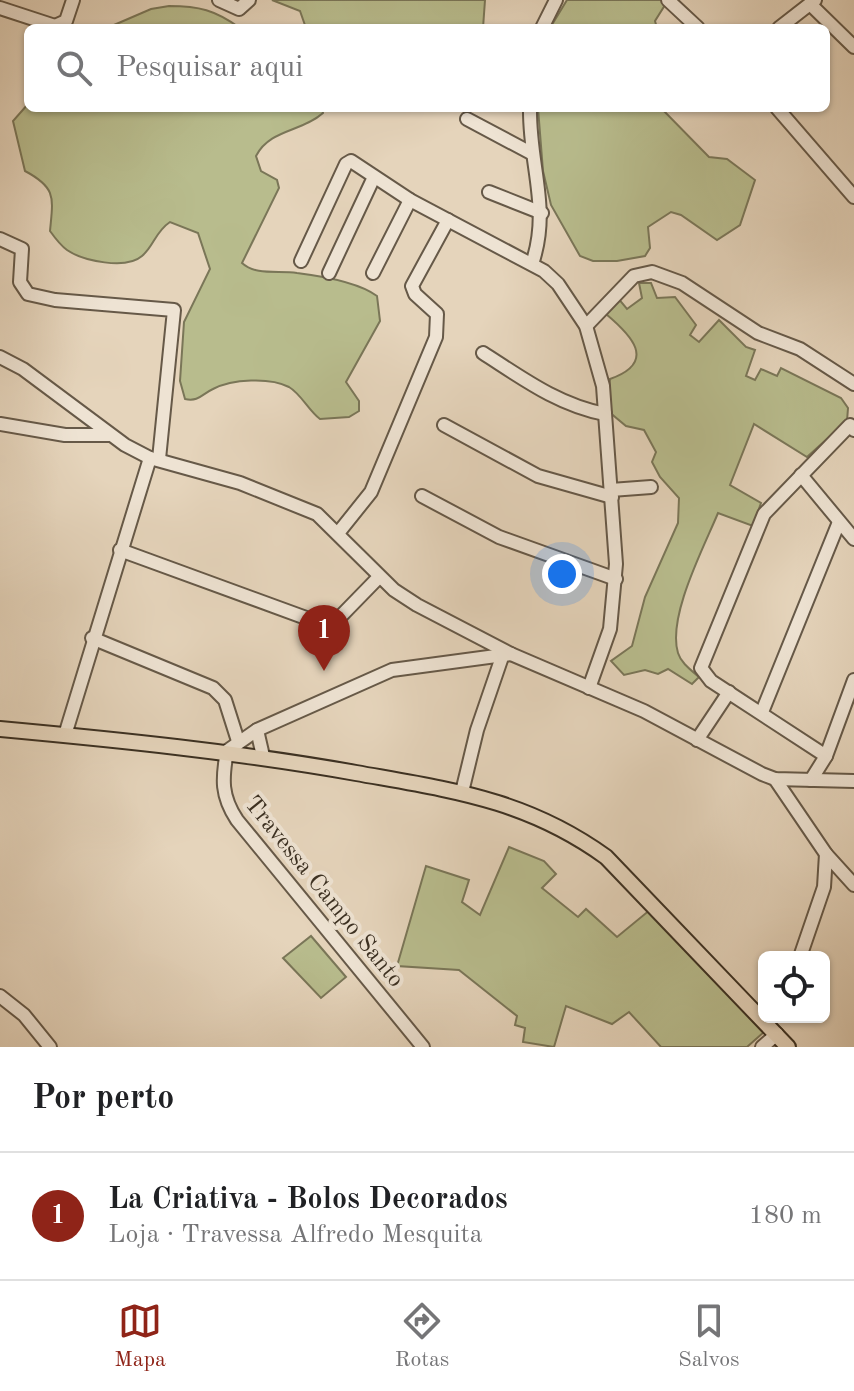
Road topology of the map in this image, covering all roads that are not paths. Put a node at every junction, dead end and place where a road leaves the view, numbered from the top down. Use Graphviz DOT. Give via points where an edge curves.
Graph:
graph roads {
  1 [pos="2,0"];
  2 [pos="73,0"];
  3 [pos="219,0"];
  4 [pos="249,0"];
  5 [pos="556,0"];
  6 [pos="668,0"];
  7 [pos="813,2"];
  8 [pos="0,9"];
  9 [pos="49,24"];
  10 [pos="59,24"];
  11 [pos="544,24"];
  12 [pos="694,24"];
  13 [pos="784,24"];
  14 [pos="854,47"];
  15 [pos="530,112"];
  16 [pos="781,112"];
  17 [pos="467,119"];
  18 [pos="531,153"];
  19 [pos="374,177"];
  20 [pos="849,180"];
  21 [pos="489,192"];
  22 [pos="854,197"];
  23 [pos="410,200"];
  24 [pos="542,213"];
  25 [pos="448,220"];
  26 [pos="0,239"];
  27 [pos="301,261"];
  28 [pos="532,264"];
  29 [pos="329,273"];
  30 [pos="373,273"];
  31 [pos="586,326"];
  32 [pos="483,353"];
  33 [pos="0,357"];
  34 [pos="854,384"];
  35 [pos="605,414"];
  36 [pos="0,424"];
  37 [pos="444,425"];
  38 [pos="852,428"];
  39 [pos="109,435"];
  40 [pos="154,458"];
  41 [pos="801,475"];
  42 [pos="651,487"];
  43 [pos="611,493"];
  44 [pos="422,496"];
  45 [pos="839,522"];
  46 [pos="339,532"];
  47 [pos="854,539"];
  48 [pos="120,550"];
  49 [pos="379,577"];
  50 [pos="616,579"];
  51 [pos="92,638"];
  52 [pos="506,656"];
  53 [pos="854,680"];
  54 [pos="589,688"];
  55 [pos="729,692"];
  56 [pos="850,705"];
  57 [pos="762,712"];
  58 [pos="0,729"];
  59 [pos="257,730"];
  60 [pos="65,735"];
  61 [pos="697,740"];
  62 [pos="232,746"];
  63 [pos="263,756"];
  64 [pos="826,756"];
  65 [pos="775,779"];
  66 [pos="811,780"];
  67 [pos="854,781"];
  68 [pos="462,792"];
  69 [pos="826,854"];
  70 [pos="845,874"];
  71 [pos="854,885"];
  72 [pos="824,887"];
  73 [pos="802,951"];
  74 [pos="0,996"];
  75 [pos="773,1026"];
  76 [pos="50,1047"];
  77 [pos="423,1047"];
  78 [pos="762,1047"];
  79 [pos="788,1047"];
  1 -- 8 [label="street"];
  2 -- 10 [label="street" via="66,21"];
  3 -- 4 [label="street" via="241,9"];
  5 -- 11 [label="street"];
  6 -- 12 [label="street"];
  7 -- 13 [label="street"];
  7 -- 14 [label="street"];
  8 -- 9 [label="street"];
  15 -- 18 [label="street"];
  16 -- 20 [label="street"];
  17 -- 18 [label="street"];
  18 -- 24 [label="street"];
  19 -- 23 [label="street"];
  19 -- 27 [label="street" via="351,161 346,164"];
  19 -- 29 [label="street"];
  20 -- 22 [label="street"];
  21 -- 24 [label="street"];
  23 -- 25 [label="street"];
  23 -- 30 [label="street"];
  24 -- 28 [label="street" via="542,236"];
  25 -- 28 [label="street"];
  25 -- 46 [label="street" via="412,286 437,314 436,337 371,492"];
  26 -- 40 [label="street" via="22,249 20,282 28,294 174,310"];
  28 -- 31 [label="street" via="558,284"];
  31 -- 34 [label="street" via="634,276 652,272 691,289 758,333 800,349"];
  31 -- 35 [label="street" via="599,362"];
  32 -- 35 [label="street" via="548,395"];
  33 -- 39 [label="street"];
  35 -- 43 [label="street"];
  36 -- 39 [label="street" via="65,435"];
  37 -- 43 [label="street" via="538,476"];
  38 -- 41 [label="street"];
  39 -- 40 [label="street"];
  40 -- 46 [label="street" via="299,505"];
  40 -- 48 [label="street"];
  41 -- 45 [label="street"];
  41 -- 55 [label="street" via="764,514 702,666 705,675"];
  42 -- 43 [label="street"];
  43 -- 50 [label="street"];
  44 -- 50 [label="street" via="499,537"];
  45 -- 47 [label="street"];
  45 -- 57 [label="street"];
  46 -- 49 [label="street"];
  48 -- 49 [label="street" via="323,623 340,617"];
  48 -- 51 [label="street"];
  49 -- 52 [label="street"];
  50 -- 54 [label="street" via="610,629"];
  51 -- 60 [label="street"];
  51 -- 62 [label="street" via="213,688 225,700"];
  52 -- 54 [label="street"];
  52 -- 59 [label="street" via="392,670"];
  52 -- 68 [label="street"];
  53 -- 56 [label="street"];
  54 -- 61 [label="street"];
  55 -- 57 [label="street"];
  55 -- 61 [label="street"];
  56 -- 64 [label="street"];
  57 -- 64 [label="street"];
  58 -- 60 [label="main road"];
  59 -- 62 [label="street"];
  59 -- 63 [label="street"];
  60 -- 62 [label="main road"];
  61 -- 65 [label="street"];
  62 -- 63 [label="main road"];
  62 -- 77 [label="street, Travessa Campo Santo" via="224,797 237,820"];
  63 -- 68 [label="main road"];
  64 -- 66 [label="street"];
  65 -- 66 [label="street"];
  65 -- 69 [label="street"];
  66 -- 67 [label="street"];
  68 -- 75 [label="main road" via="532,813 606,857"];
  69 -- 70 [label="street"];
  69 -- 72 [label="street"];
  70 -- 71 [label="street"];
  70 -- 72 [label="street"];
  72 -- 73 [label="street"];
  74 -- 76 [label="street"];
  75 -- 78 [label="street"];
  75 -- 79 [label="main road"];
}
